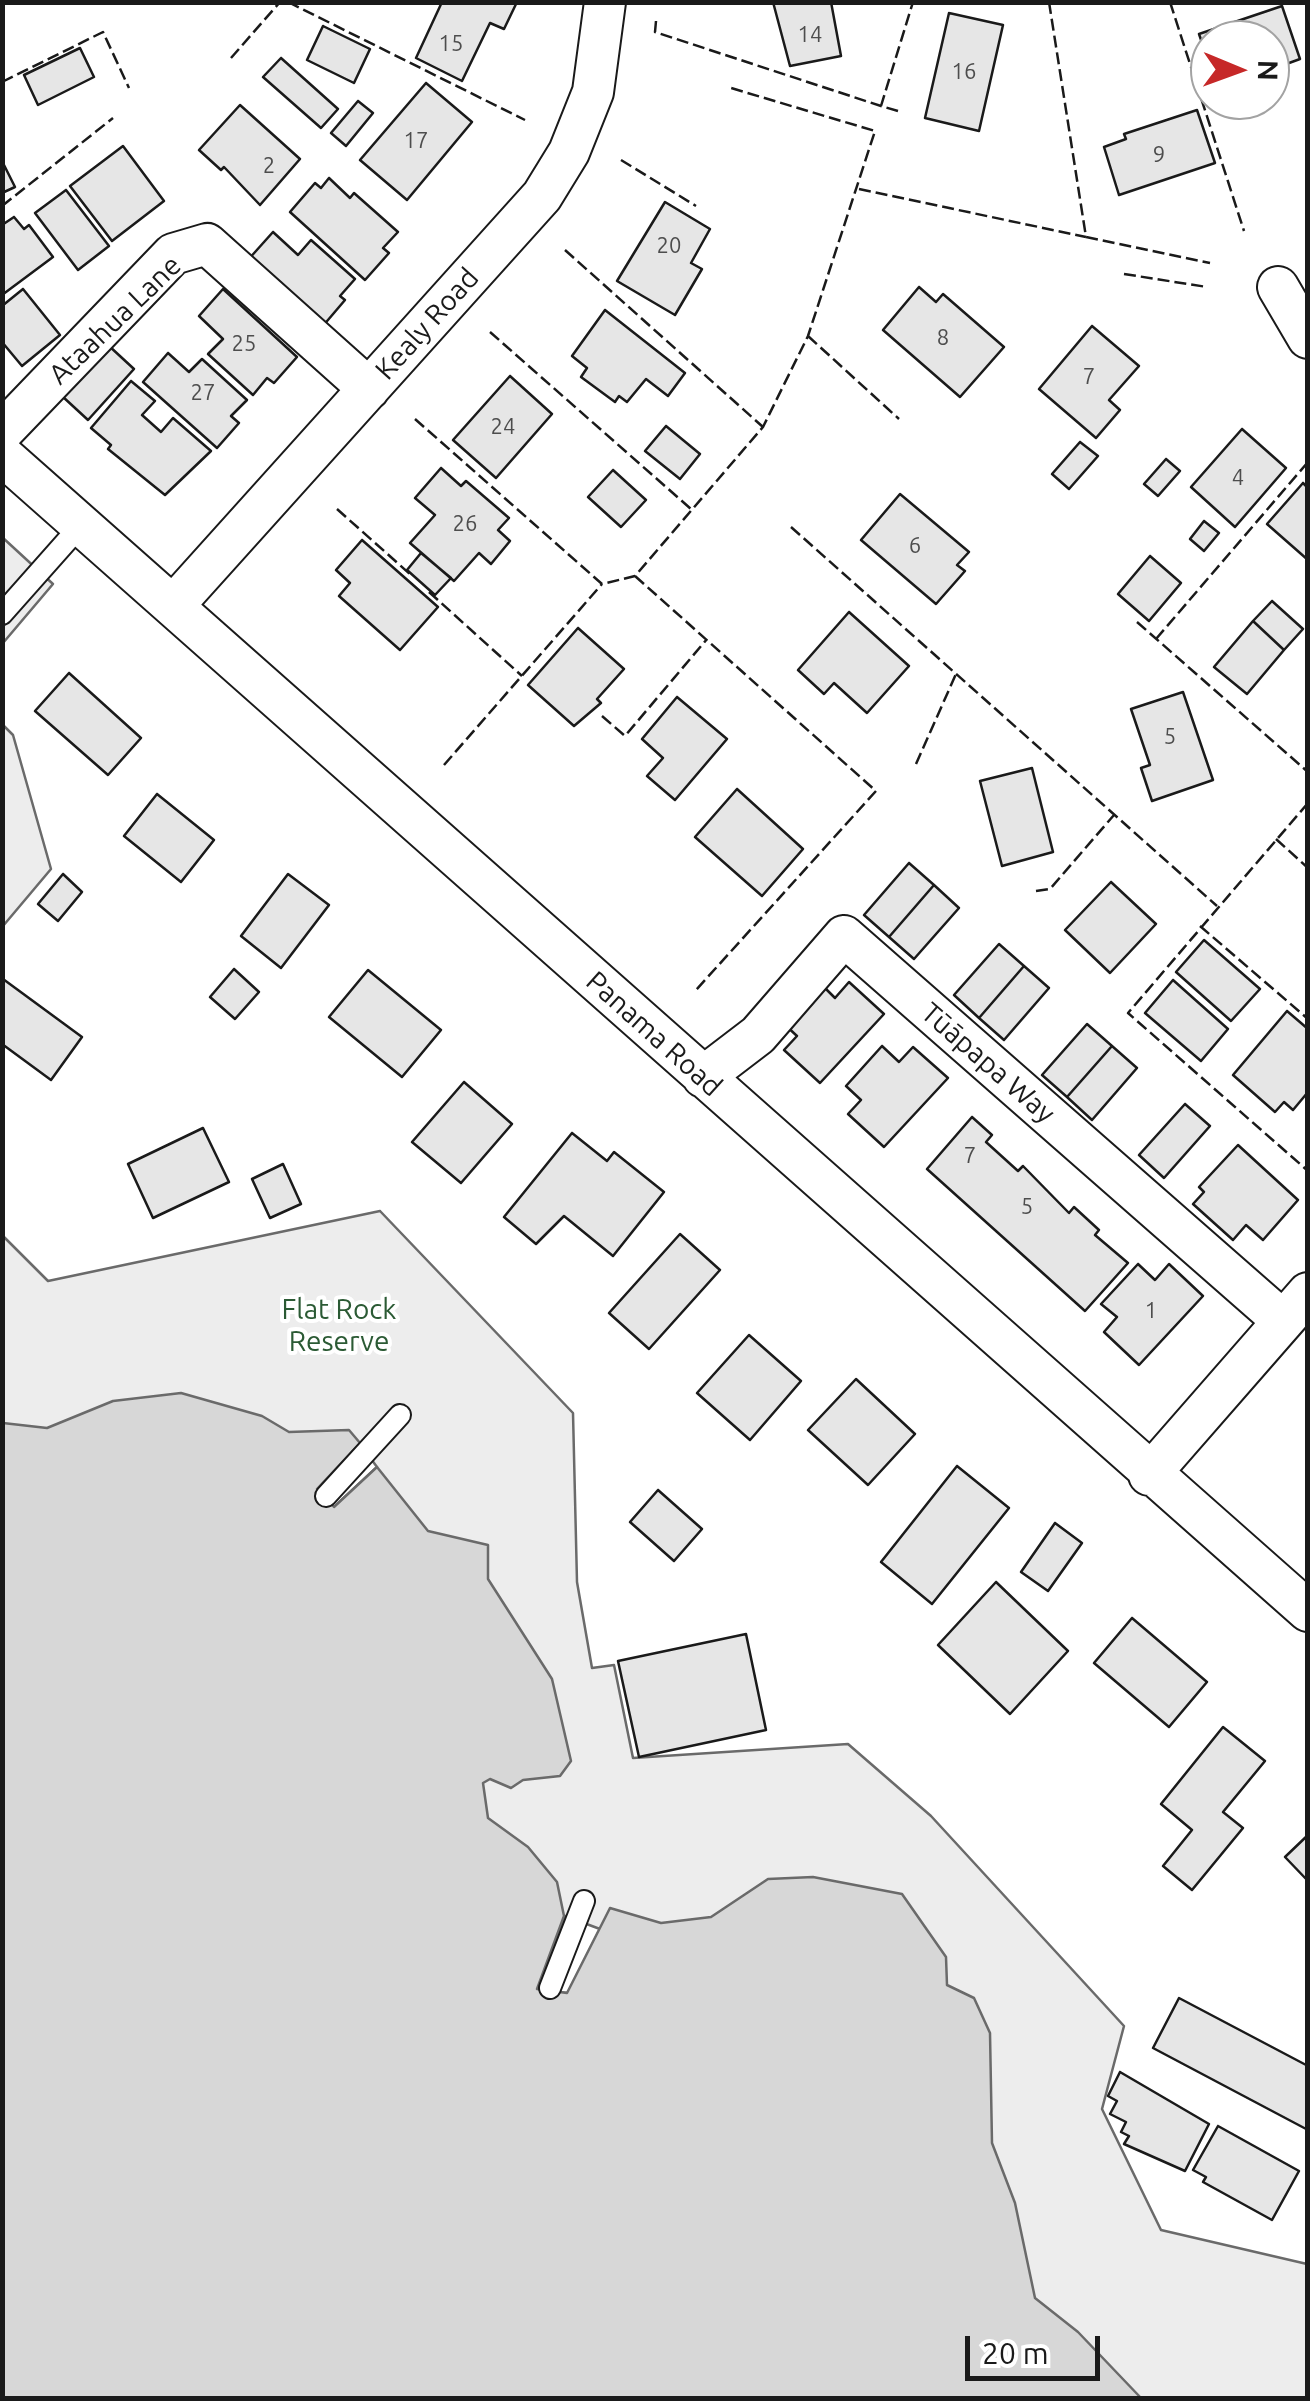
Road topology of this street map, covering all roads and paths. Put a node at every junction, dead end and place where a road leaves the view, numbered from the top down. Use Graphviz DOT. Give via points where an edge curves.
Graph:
graph roads {
  1 [pos="606,2"];
  2 [pos="1278,287"];
  3 [pos="1308,338"];
  4 [pos="369,389"];
  5 [pos="2,432"];
  6 [pos="2,455"];
  7 [pos="80,524"];
  8 [pos="174,606"];
  9 [pos="2,614"];
  10 [pos="703,1077"];
  11 [pos="1295,1307"];
  12 [pos="400,1415"];
  13 [pos="1149,1475"];
  14 [pos="326,1496"];
  15 [pos="1308,1611"];
  16 [pos="584,1901"];
  17 [pos="550,1988"];
  1 -- 4 [label="street, Kealy Road" via="593,92 569,152 542,196"];
  2 -- 3 [label="street"];
  4 -- 5 [label="street, Ataahua Lane" via="208,244 173,254"];
  4 -- 8 [label="street, Kealy Road"];
  6 -- 7 [label="street, Panama Road"];
  7 -- 8 [label="street, Panama Road"];
  7 -- 9 [label="lane"];
  8 -- 10 [label="street, Panama Road"];
  10 -- 11 [label="street, Tūāpapa Way" via="758,1036 844,936"];
  10 -- 13 [label="street, Panama Road"];
  11 -- 13 [label="street"];
  12 -- 14 [label="lane"];
  13 -- 15 [label="street, Panama Road"];
  16 -- 17 [label="lane"];
}
